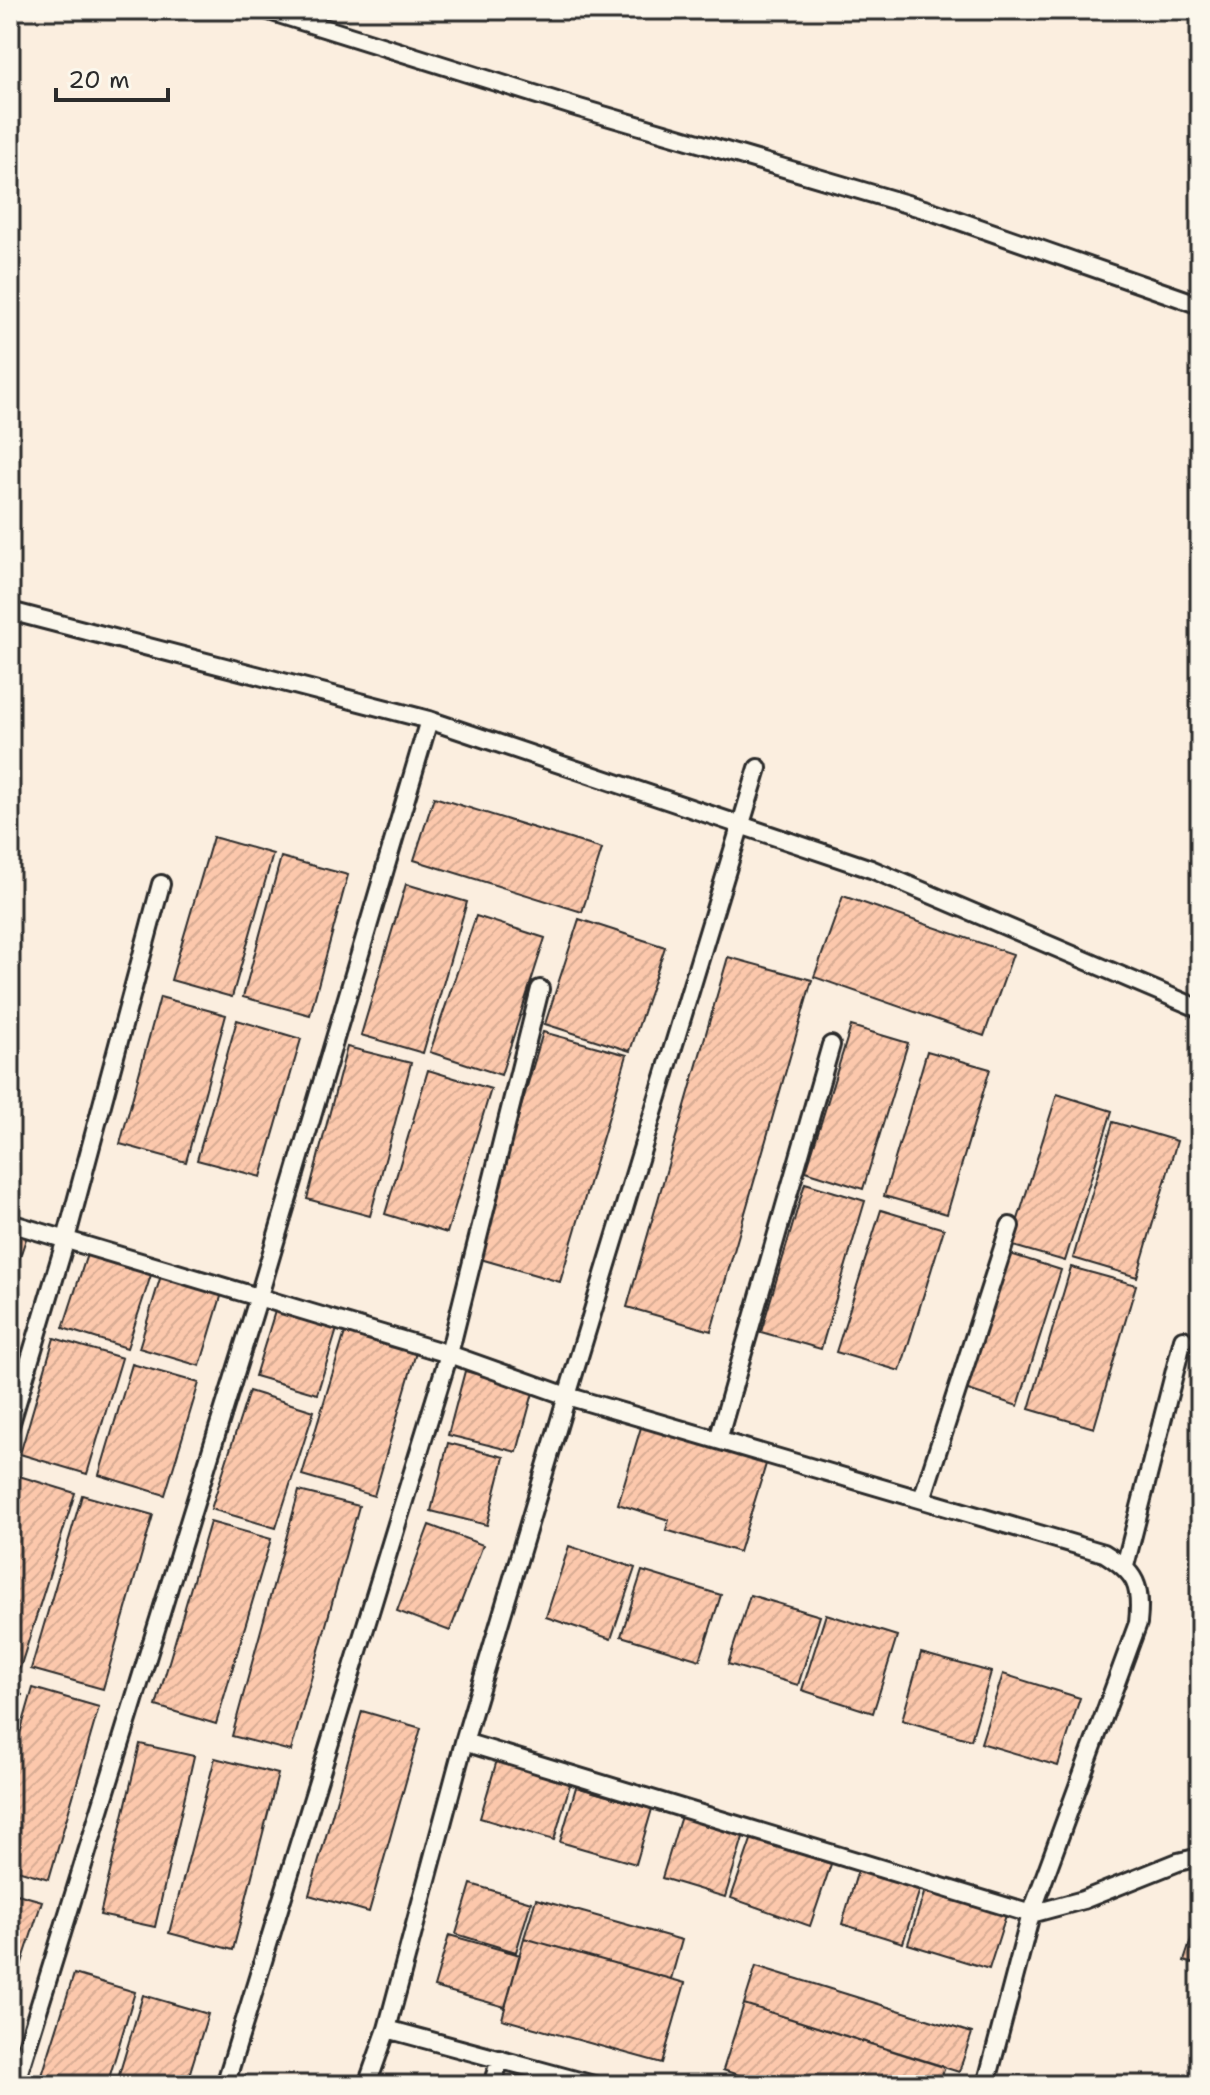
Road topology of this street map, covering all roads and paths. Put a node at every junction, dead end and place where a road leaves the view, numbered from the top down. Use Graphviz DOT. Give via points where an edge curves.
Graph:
graph roads {
  1 [pos="266,10"];
  2 [pos="1200,305"];
  3 [pos="10,611"];
  4 [pos="429,720"];
  5 [pos="758,768"];
  6 [pos="741,826"];
  7 [pos="161,884"];
  8 [pos="540,989"];
  9 [pos="1200,1009"];
  10 [pos="831,1045"];
  11 [pos="10,1223"];
  12 [pos="1010,1226"];
  13 [pos="66,1239"];
  14 [pos="259,1296"];
  15 [pos="1183,1339"];
  16 [pos="449,1354"];
  17 [pos="567,1396"];
  18 [pos="10,1426"];
  19 [pos="718,1440"];
  20 [pos="922,1499"];
  21 [pos="1125,1566"];
  22 [pos="464,1742"];
  23 [pos="1200,1857"];
  24 [pos="1031,1914"];
  25 [pos="387,2029"];
  26 [pos="500,2059"];
  27 [pos="15,2085"];
  28 [pos="225,2085"];
  29 [pos="367,2085"];
  30 [pos="492,2085"];
  31 [pos="594,2085"];
  32 [pos="986,2085"];
  1 -- 2 [label="lane" via="931,211"];
  3 -- 4 [label="lane"];
  4 -- 6 [label="lane"];
  4 -- 14 [label="lane"];
  5 -- 6 [label="lane"];
  6 -- 9 [label="lane" via="871,869"];
  6 -- 17 [label="lane"];
  7 -- 13 [label="lane"];
  8 -- 16 [label="lane"];
  10 -- 19 [label="lane"];
  11 -- 13 [label="lane"];
  12 -- 20 [label="lane"];
  13 -- 14 [label="lane"];
  13 -- 18 [label="lane"];
  14 -- 16 [label="lane"];
  14 -- 27 [label="lane"];
  15 -- 21 [label="lane"];
  16 -- 17 [label="lane"];
  16 -- 28 [label="lane"];
  17 -- 19 [label="lane"];
  17 -- 22 [label="lane"];
  19 -- 20 [label="lane"];
  20 -- 21 [label="lane" via="1104,1553"];
  21 -- 24 [label="lane" via="1141,1594 1138,1623"];
  22 -- 24 [label="lane"];
  22 -- 25 [label="lane"];
  23 -- 24 [label="lane"];
  24 -- 32 [label="lane"];
  25 -- 26 [label="lane"];
  25 -- 29 [label="lane"];
  26 -- 30 [label="lane"];
  26 -- 31 [label="lane"];
}
